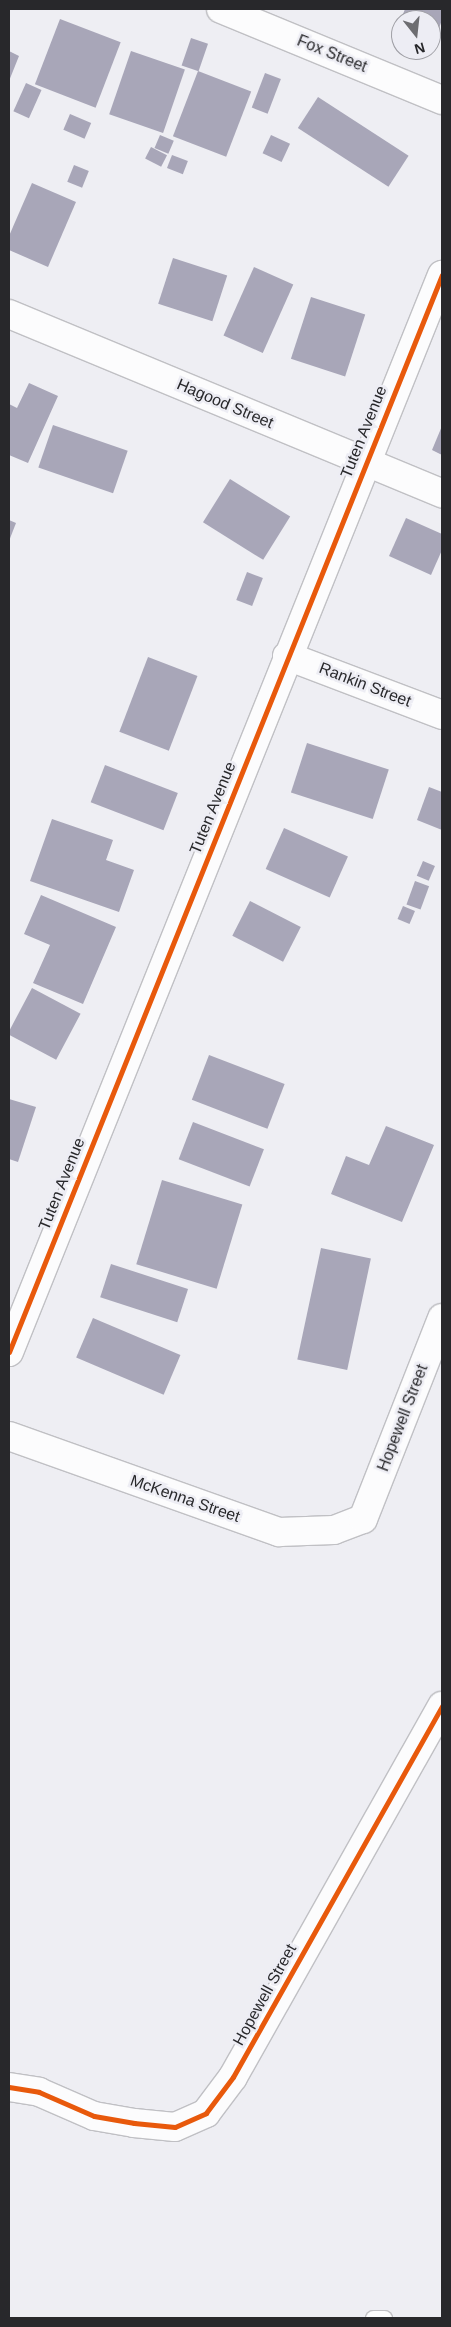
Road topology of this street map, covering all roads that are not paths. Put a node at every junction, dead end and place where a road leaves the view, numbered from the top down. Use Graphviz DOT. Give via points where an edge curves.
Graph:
graph roads {
  1 [pos="222,9"];
  2 [pos="442,100"];
  3 [pos="442,274"];
  4 [pos="9,314"];
  5 [pos="365,462"];
  6 [pos="442,493"];
  7 [pos="287,656"];
  8 [pos="442,715"];
  9 [pos="442,1318"];
  10 [pos="9,1352"];
  11 [pos="9,1436"];
  12 [pos="363,1519"];
  13 [pos="442,1706"];
  14 [pos="9,2087"];
  15 [pos="373,2318"];
  16 [pos="384,2318"];
  1 -- 2 [label="street, Fox Street"];
  3 -- 5 [label="street, Tuten Avenue"];
  4 -- 5 [label="street, Hagood Street"];
  5 -- 6 [label="street, Hagood Street"];
  5 -- 7 [label="street, Tuten Avenue"];
  7 -- 8 [label="street, Rankin Street"];
  7 -- 10 [label="street, Tuten Avenue"];
  9 -- 12 [label="street, Hopewell Street"];
  11 -- 12 [label="street, McKenna Street" via="279,1532 334,1530"];
  13 -- 14 [label="street, Hopewell Street" via="233,2077 206,2113 176,2127 134,2123 94,2116 39,2092"];
  15 -- 16 [label="lane"];
}
